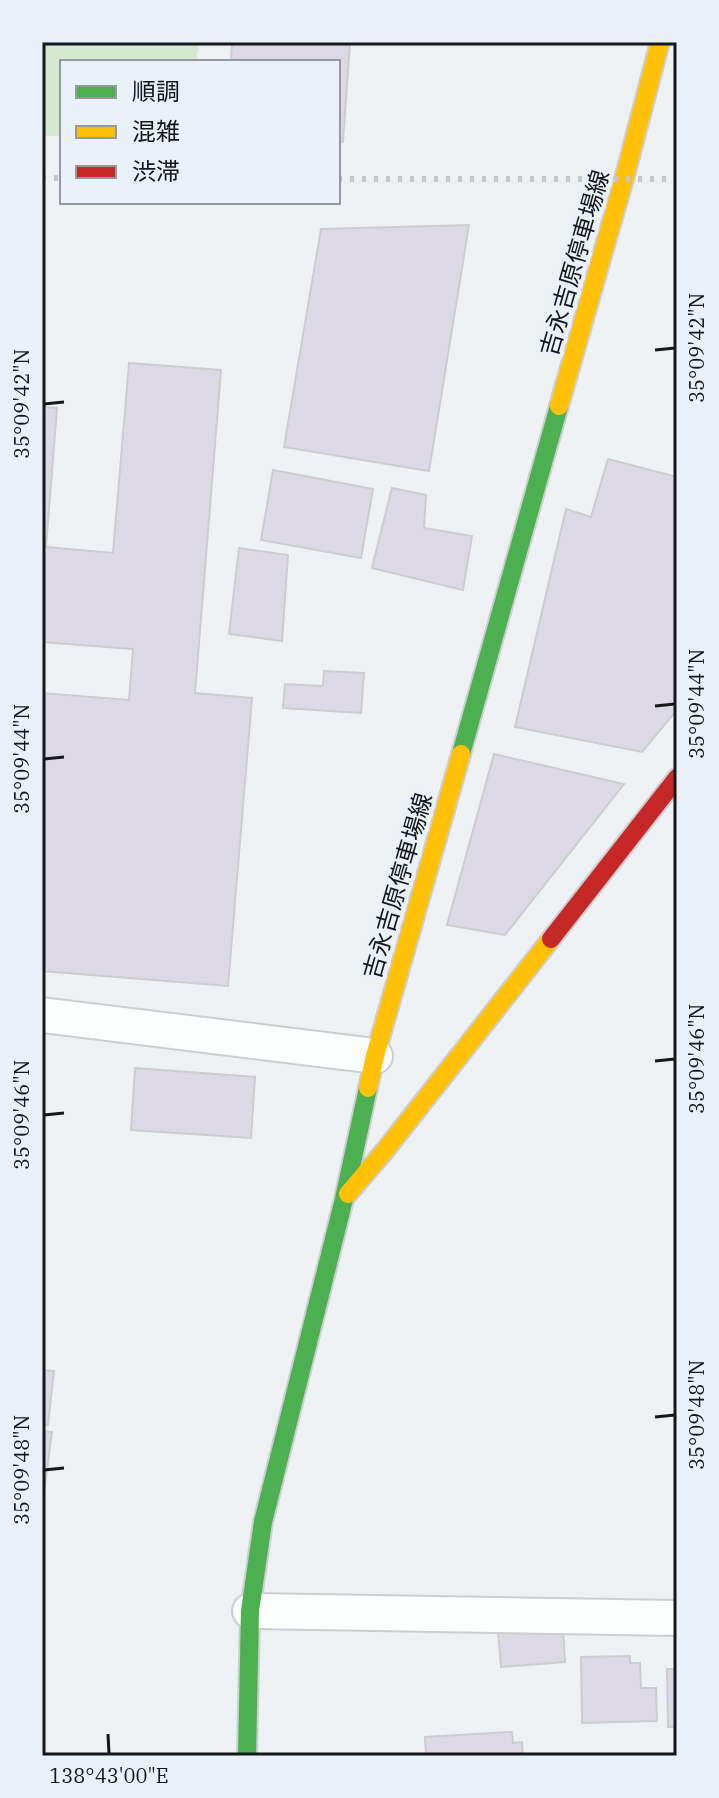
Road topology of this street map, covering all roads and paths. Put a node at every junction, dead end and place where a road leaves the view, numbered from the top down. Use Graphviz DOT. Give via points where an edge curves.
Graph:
graph roads {
  1 [pos="660,42"];
  2 [pos="677,778"];
  3 [pos="42,1015"];
  4 [pos="375,1056"];
  5 [pos="344,1199"];
  6 [pos="250,1611"];
  7 [pos="677,1618"];
  8 [pos="247,1756"];
  1 -- 4 [label="main road, 吉永吉原停車場線"];
  2 -- 5 [label="main road"];
  3 -- 4 [label="street"];
  4 -- 5 [label="main road, 吉永吉原停車場線"];
  5 -- 6 [label="main road, 吉永吉原停車場線" via="263,1522"];
  6 -- 7 [label="street"];
  6 -- 8 [label="main road, 吉永吉原停車場線"];
}
